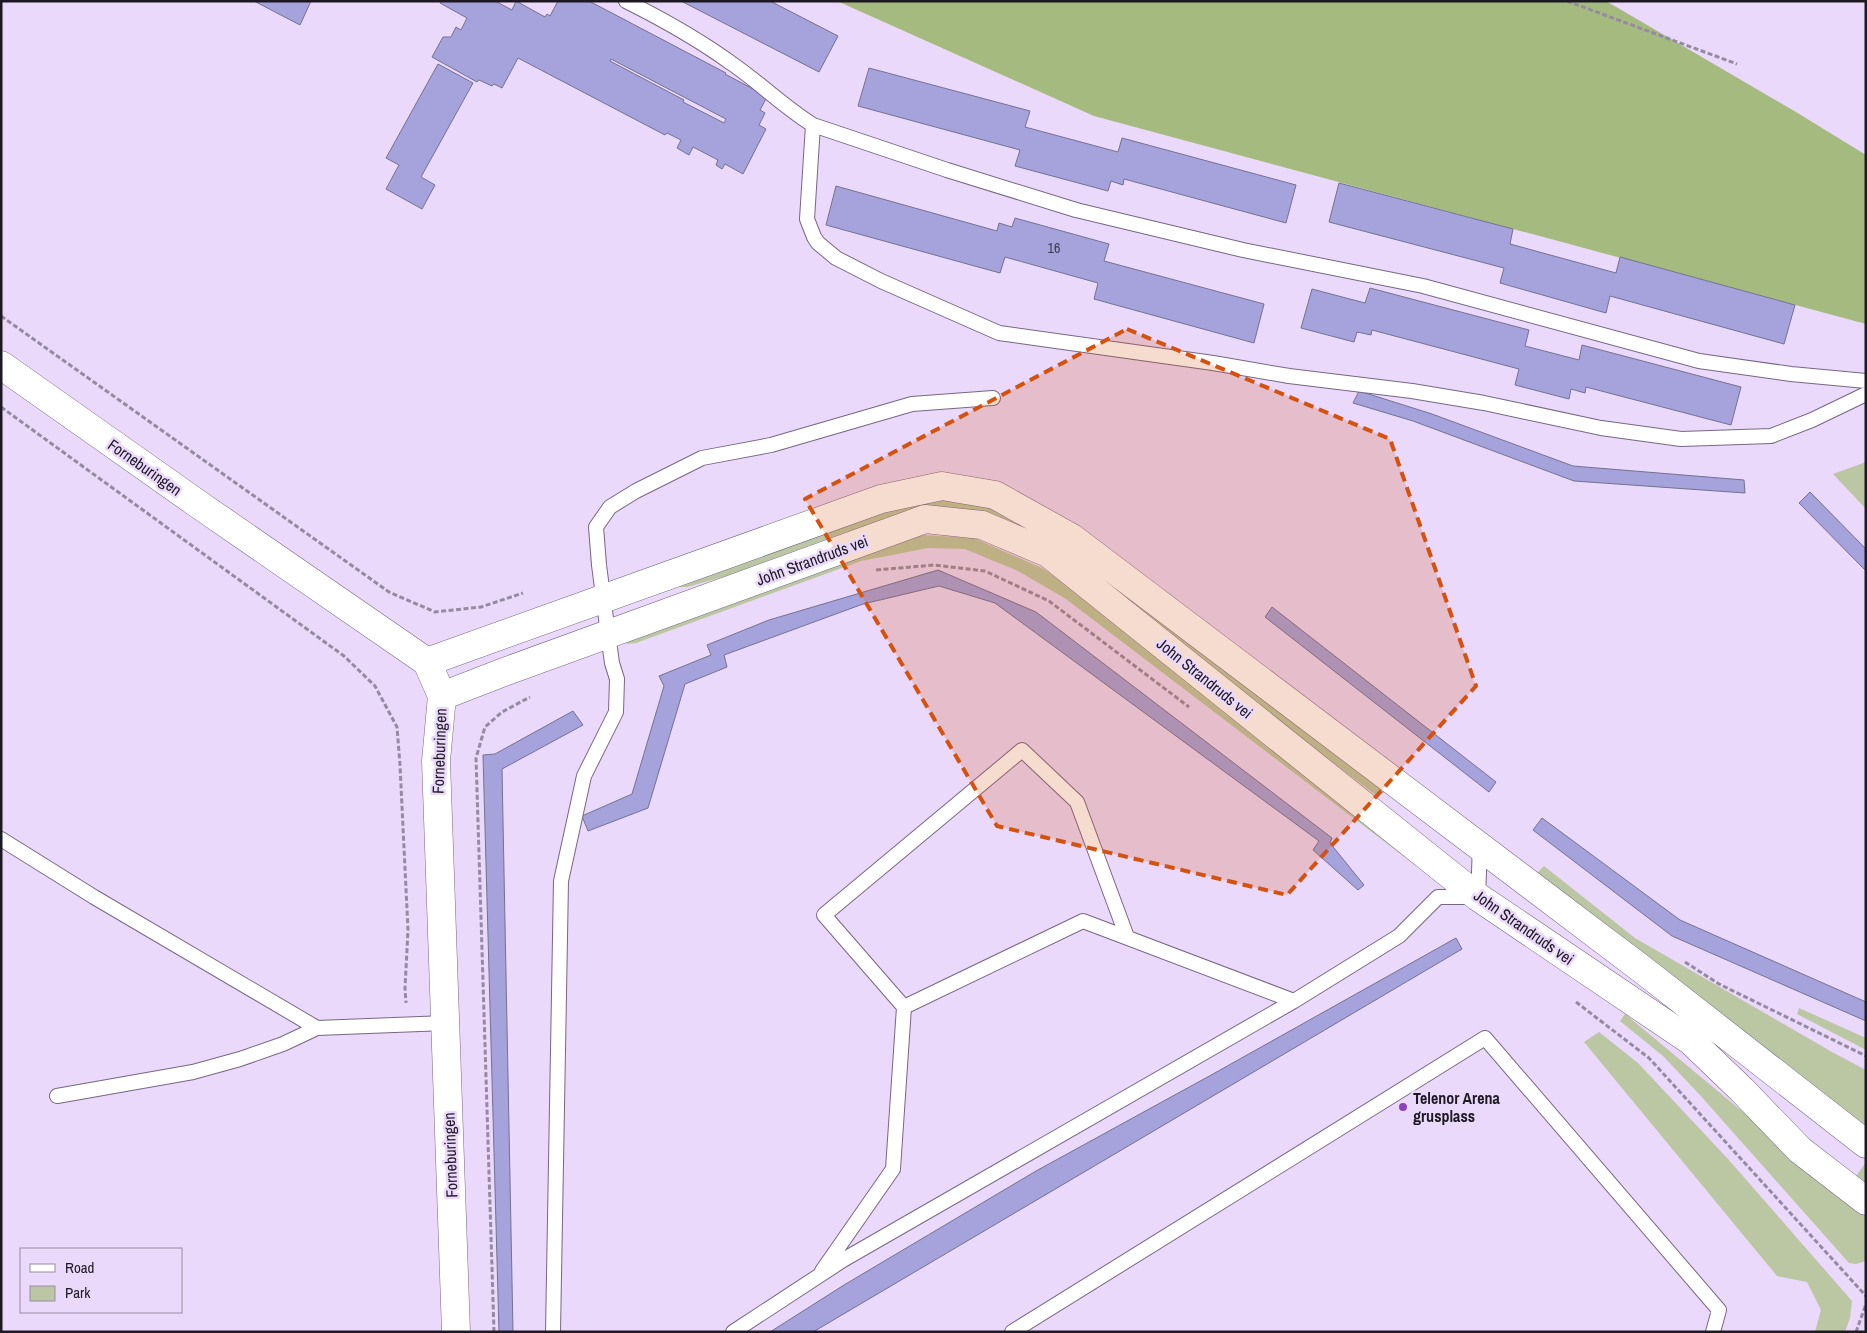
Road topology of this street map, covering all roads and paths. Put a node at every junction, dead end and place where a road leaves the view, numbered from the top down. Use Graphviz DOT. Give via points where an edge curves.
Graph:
graph roads {
  1 [pos="626,1"];
  2 [pos="1568,1"];
  3 [pos="1737,64"];
  4 [pos="814,125"];
  5 [pos="1,316"];
  6 [pos="1,365"];
  7 [pos="1866,381"];
  8 [pos="1866,394"];
  9 [pos="993,398"];
  10 [pos="1,407"];
  11 [pos="876,570"];
  12 [pos="604,598"];
  13 [pos="496,602"];
  14 [pos="608,634"];
  15 [pos="427,662"];
  16 [pos="536,693"];
  17 [pos="442,696"];
  18 [pos="1192,710"];
  19 [pos="1,839"];
  20 [pos="1480,846"];
  21 [pos="1478,897"];
  22 [pos="1127,937"];
  23 [pos="1682,960"];
  24 [pos="1571,998"];
  25 [pos="1294,1001"];
  26 [pos="904,1007"];
  27 [pos="446,1023"];
  28 [pos="408,1025"];
  29 [pos="316,1028"];
  30 [pos="1866,1056"];
  31 [pos="57,1096"];
  32 [pos="1866,1144"];
  33 [pos="1866,1201"];
  34 [pos="818,1276"];
  35 [pos="1866,1296"];
  36 [pos="1866,1304"];
  37 [pos="456,1332"];
  38 [pos="494,1332"];
  39 [pos="553,1332"];
  40 [pos="733,1332"];
  41 [pos="1012,1332"];
  42 [pos="1713,1332"];
  43 [pos="1856,1332"];
  1 -- 4 [label="lane" via="732,63"];
  2 -- 3 [label="path"];
  4 -- 7 [label="lane" via="1076,210 1243,250 1423,286 1699,360"];
  4 -- 8 [label="lane" via="807,219 818,243 836,258 881,281 1000,333 1412,391 1601,428 1681,439 1771,436"];
  5 -- 13 [label="path" via="389,592 435,612 481,607"];
  6 -- 15 [label="street, Forneburingen"];
  9 -- 12 [label="lane" via="912,404 771,445 702,458 636,491 610,508 596,527"];
  10 -- 28 [label="path" via="344,656 375,686 396,727 399,756 408,930 405,988"];
  11 -- 18 [label="path" via="934,566 985,571 1049,601"];
  12 -- 14 [label="lane"];
  12 -- 15 [label="street, John Strandruds vei"];
  12 -- 20 [label="street, John Strandruds vei" via="881,499 942,486 995,495 1072,538"];
  14 -- 17 [label="street, John Strandruds vei"];
  14 -- 21 [label="street, John Strandruds vei" via="925,519 982,525 1048,553"];
  14 -- 39 [label="lane" via="617,679 616,712 584,776 561,881"];
  15 -- 17 [label="street, Forneburingen"];
  16 -- 38 [label="path" via="502,712 485,727 476,758"];
  17 -- 27 [label="street, Forneburingen" via="436,761"];
  19 -- 29 [label="lane"];
  20 -- 21 [label="lane"];
  20 -- 32 [label="street, John Strandruds vei"];
  21 -- 25 [label="lane" via="1438,897 1399,936"];
  21 -- 33 [label="street, John Strandruds vei" via="1691,1041 1800,1150"];
  22 -- 25 [label="lane"];
  22 -- 26 [label="lane" via="1083,921"];
  22 -- 26 [label="lane" via="1077,802 1022,750 824,915"];
  23 -- 30 [label="path" via="1719,984"];
  24 -- 35 [label="path" via="1649,1058"];
  25 -- 34 [label="lane"];
  26 -- 34 [label="lane" via="893,1169"];
  27 -- 28 [label="lane"];
  27 -- 37 [label="street, Forneburingen"];
  28 -- 29 [label="lane"];
  29 -- 31 [label="lane" via="283,1044 193,1072"];
  34 -- 40 [label="lane"];
  36 -- 43 [label="path"];
  41 -- 42 [label="lane" via="1485,1038 1720,1310"];
}
